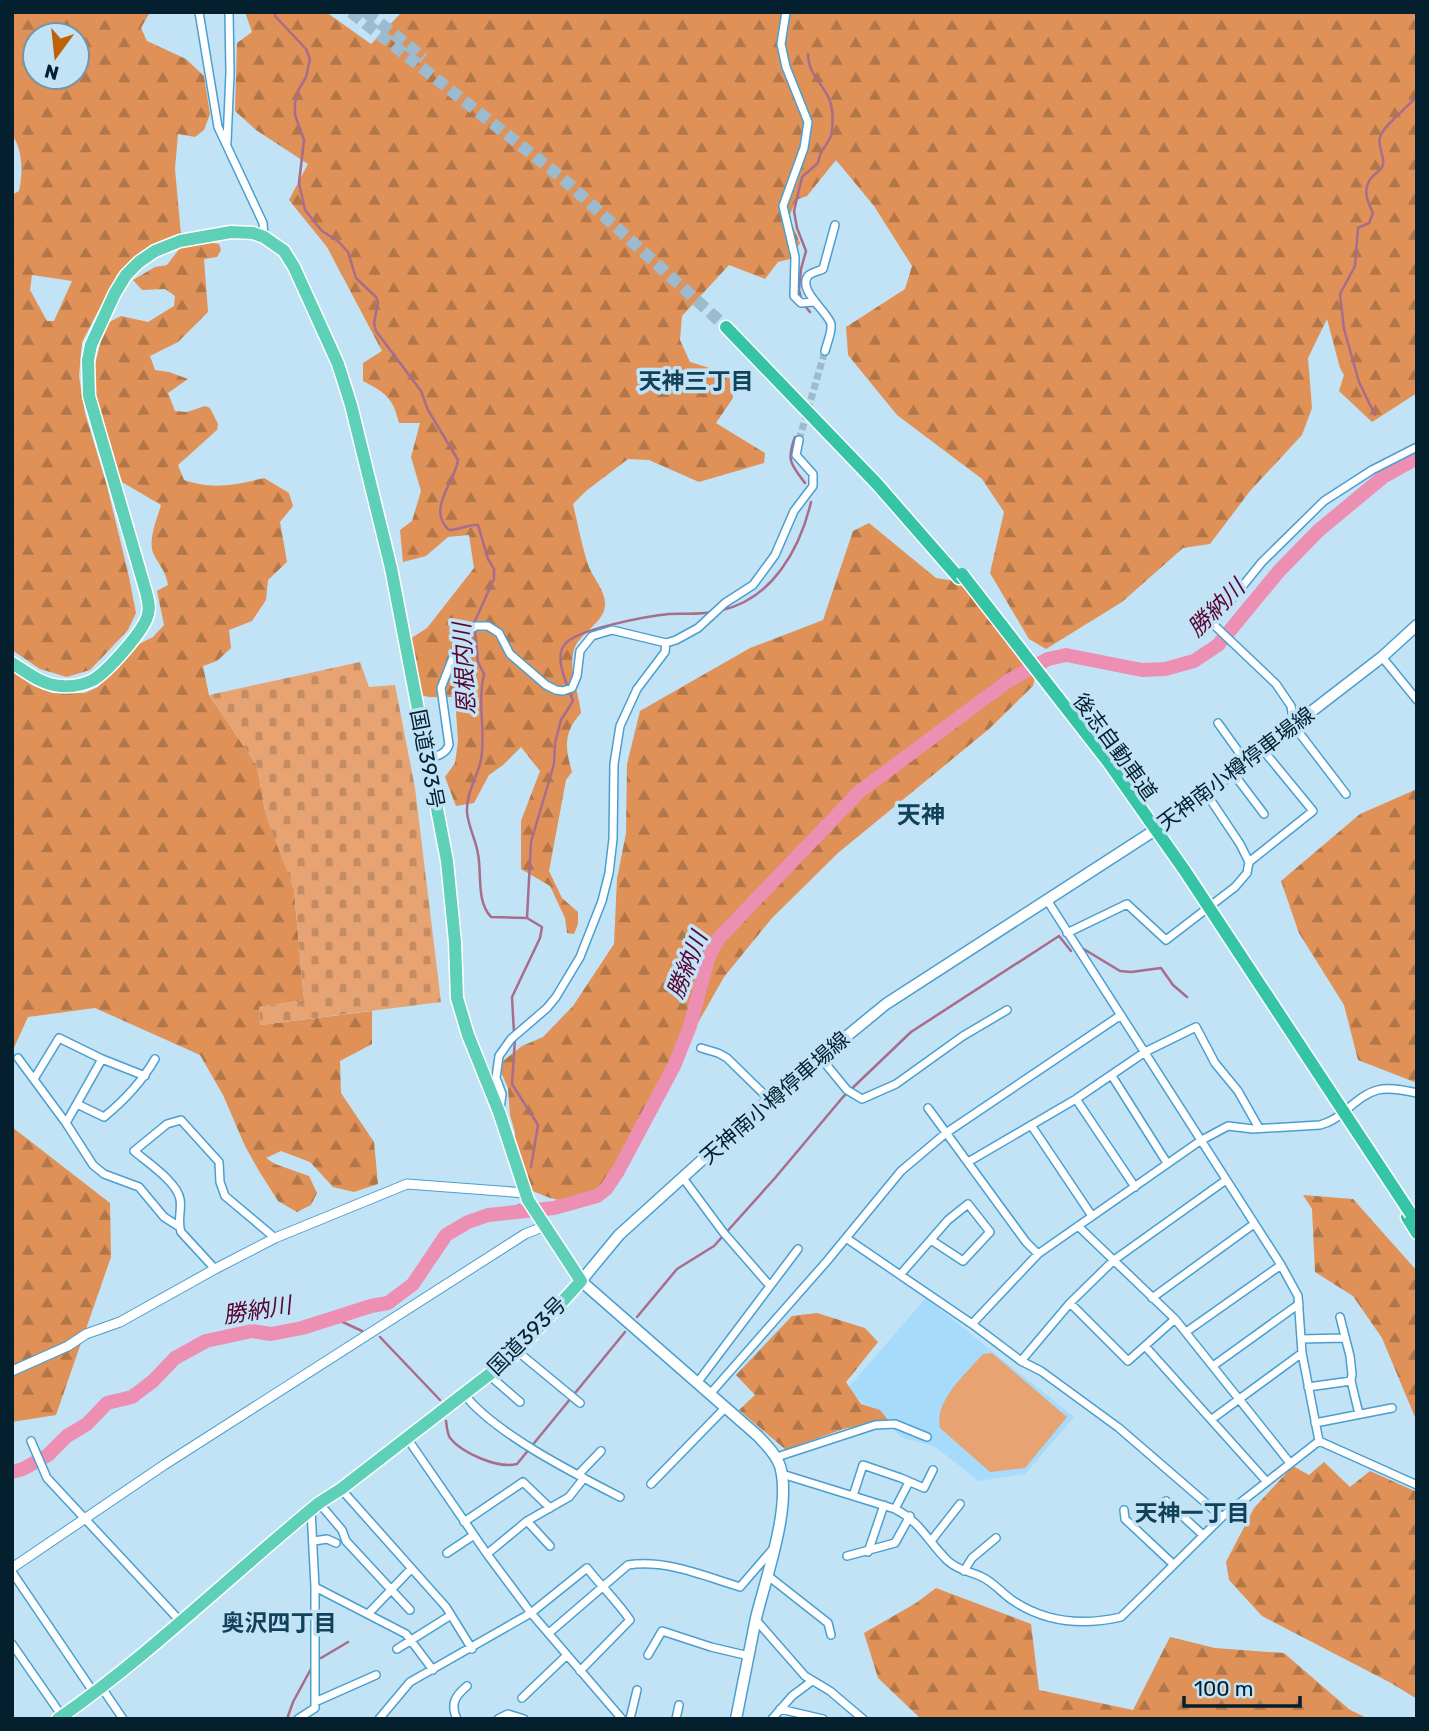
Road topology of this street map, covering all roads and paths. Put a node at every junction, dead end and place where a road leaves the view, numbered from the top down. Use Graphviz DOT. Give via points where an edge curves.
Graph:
graph roads {
  1 [pos="199,12"];
  2 [pos="229,12"];
  3 [pos="786,12"];
  4 [pos="228,150"];
  5 [pos="835,225"];
  6 [pos="264,237"];
  7 [pos="814,302"];
  8 [pos="727,325"];
  9 [pos="825,352"];
  10 [pos="799,440"];
  11 [pos="1417,447"];
  12 [pos="1417,625"];
  13 [pos="666,643"];
  14 [pos="1382,657"];
  15 [pos="12,663"];
  16 [pos="1416,696"];
  17 [pos="1218,723"];
  18 [pos="1294,726"];
  19 [pos="1263,750"];
  20 [pos="427,758"];
  21 [pos="1246,762"];
  22 [pos="1233,773"];
  23 [pos="1206,793"];
  24 [pos="1346,794"];
  25 [pos="1264,814"];
  26 [pos="1249,862"];
  27 [pos="1046,900"];
  28 [pos="1067,933"];
  29 [pos="1007,1010"];
  30 [pos="1121,1016"];
  31 [pos="701,1048"];
  32 [pos="1145,1052"];
  33 [pos="820,1057"];
  34 [pos="18,1058"];
  35 [pos="102,1059"];
  36 [pos="155,1059"];
  37 [pos="145,1076"];
  38 [pos="1112,1076"];
  39 [pos="34,1079"];
  40 [pos="1417,1093"];
  41 [pos="1076,1099"];
  42 [pos="770,1100"];
  43 [pos="77,1104"];
  44 [pos="928,1108"];
  45 [pos="499,1112"];
  46 [pos="66,1122"];
  47 [pos="1031,1125"];
  48 [pos="1259,1128"];
  49 [pos="946,1133"];
  50 [pos="1200,1141"];
  51 [pos="968,1162"];
  52 [pos="1167,1163"];
  53 [pos="683,1178"];
  54 [pos="1226,1180"];
  55 [pos="1135,1187"];
  56 [pos="527,1196"];
  57 [pos="1092,1216"];
  58 [pos="1411,1218"];
  59 [pos="544,1224"];
  60 [pos="1254,1224"];
  61 [pos="178,1226"];
  62 [pos="1078,1226"];
  63 [pos="1417,1233"];
  64 [pos="275,1238"];
  65 [pos="846,1238"];
  66 [pos="932,1240"];
  67 [pos="798,1249"];
  68 [pos="1038,1254"];
  69 [pos="1114,1261"];
  70 [pos="1282,1265"];
  71 [pos="215,1269"];
  72 [pos="900,1275"];
  73 [pos="581,1281"];
  74 [pos="770,1286"];
  75 [pos="1152,1298"];
  76 [pos="1070,1303"];
  77 [pos="1299,1304"];
  78 [pos="1340,1317"];
  79 [pos="1175,1319"];
  80 [pos="972,1324"];
  81 [pos="1186,1332"];
  82 [pos="1344,1338"];
  83 [pos="1301,1339"];
  84 [pos="1145,1346"];
  85 [pos="517,1351"];
  86 [pos="1301,1353"];
  87 [pos="1020,1361"];
  88 [pos="1213,1366"];
  89 [pos="12,1371"];
  90 [pos="489,1375"];
  91 [pos="1350,1381"];
  92 [pos="697,1383"];
  93 [pos="1308,1387"];
  94 [pos="464,1394"];
  95 [pos="710,1394"];
  96 [pos="1238,1399"];
  97 [pos="520,1402"];
  98 [pos="580,1402"];
  99 [pos="725,1408"];
  100 [pos="1392,1408"];
  101 [pos="1359,1414"];
  102 [pos="1212,1419"];
  103 [pos="1315,1423"];
  104 [pos="927,1437"];
  105 [pos="407,1438"];
  106 [pos="31,1441"];
  107 [pos="1319,1441"];
  108 [pos="601,1451"];
  109 [pos="777,1457"];
  110 [pos="1290,1463"];
  111 [pos="933,1470"];
  112 [pos="782,1474"];
  113 [pos="581,1477"];
  114 [pos="909,1482"];
  115 [pos="1267,1482"];
  116 [pos="651,1484"];
  117 [pos="1417,1485"];
  118 [pos="341,1489"];
  119 [pos="853,1496"];
  120 [pos="620,1497"];
  121 [pos="1166,1501"];
  122 [pos="960,1504"];
  123 [pos="884,1505"];
  124 [pos="315,1506"];
  125 [pos="550,1508"];
  126 [pos="895,1509"];
  127 [pos="1124,1510"];
  128 [pos="910,1516"];
  129 [pos="1222,1517"];
  130 [pos="84,1520"];
  131 [pos="464,1521"];
  132 [pos="527,1521"];
  133 [pos="474,1535"];
  134 [pos="1203,1535"];
  135 [pos="996,1538"];
  136 [pos="314,1541"];
  137 [pos="931,1541"];
  138 [pos="336,1543"];
  139 [pos="550,1546"];
  140 [pos="773,1549"];
  141 [pos="868,1552"];
  142 [pos="447,1553"];
  143 [pos="487,1554"];
  144 [pos="847,1556"];
  145 [pos="1173,1564"];
  146 [pos="411,1569"];
  147 [pos="12,1570"];
  148 [pos="964,1571"];
  149 [pos="767,1575"];
  150 [pos="315,1587"];
  151 [pos="601,1587"];
  152 [pos="392,1590"];
  153 [pos="410,1610"];
  154 [pos="531,1613"];
  155 [pos="368,1614"];
  156 [pos="451,1615"];
  157 [pos="756,1620"];
  158 [pos="181,1622"];
  159 [pos="549,1633"];
  160 [pos="831,1635"];
  161 [pos="411,1642"];
  162 [pos="12,1644"];
  163 [pos="397,1649"];
  164 [pos="471,1649"];
  165 [pos="566,1655"];
  166 [pos="648,1655"];
  167 [pos="749,1656"];
  168 [pos="433,1670"];
  169 [pos="580,1671"];
  170 [pos="376,1675"];
  171 [pos="812,1681"];
  172 [pos="467,1686"];
  173 [pos="637,1690"];
  174 [pos="98,1691"];
  175 [pos="522,1698"];
  176 [pos="315,1702"];
  177 [pos="680,1705"];
  178 [pos="780,1709"];
  179 [pos="60,1717"];
  180 [pos="123,1719"];
  181 [pos="298,1719"];
  182 [pos="379,1719"];
  183 [pos="457,1719"];
  184 [pos="498,1719"];
  185 [pos="524,1719"];
  186 [pos="622,1719"];
  187 [pos="630,1719"];
  188 [pos="676,1719"];
  189 [pos="736,1719"];
  190 [pos="772,1719"];
  191 [pos="823,1719"];
  192 [pos="863,1719"];
  1 -- 4 [label="street" via="214,115"];
  2 -- 4 [label="street"];
  3 -- 7 [label="street" via="781,44 808,122 804,148 783,206 795,257 794,296 801,303"];
  4 -- 6 [label="street" via="263,223"];
  5 -- 7 [label="street" via="823,269 806,280"];
  6 -- 15 [label="highway" via="231,232 168,245 139,262 115,293 91,345 89,396 146,592 148,616 106,670 85,683 43,683"];
  6 -- 20 [label="highway, 国道393号" via="284,251 294,267 338,364 351,405 391,568"];
  7 -- 9 [label="street" via="830,322"];
  8 -- 58 [label="highway, 後志自動車道, bridge" via="881,481 1069,709 1178,860"];
  10 -- 13 [label="street" via="796,454 813,474 813,486 793,511 775,555 753,585 698,628"];
  11 -- 18 [label="street" via="1324,500 1262,562 1215,620 1216,629 1276,684 1291,706"];
  12 -- 14 [label="main road, 天神南小樽停車場線"];
  13 -- 20 [label="street" via="612,630 601,632 580,651 576,681 563,691 546,685 510,654 499,633 488,626 475,626 458,642 441,688 449,745 439,755"];
  13 -- 45 [label="street" via="620,726 609,873 602,901 580,957 556,997 499,1056"];
  14 -- 16 [label="street"];
  14 -- 18 [label="main road, 天神南小樽停車場線"];
  17 -- 21 [label="street"];
  18 -- 19 [label="main road, 天神南小樽停車場線"];
  18 -- 24 [label="street"];
  19 -- 21 [label="main road, 天神南小樽停車場線"];
  19 -- 26 [label="street" via="1313,810"];
  20 -- 45 [label="highway, 国道393号" via="447,861 457,998"];
  21 -- 22 [label="main road, 天神南小樽停車場線"];
  22 -- 23 [label="main road, 天神南小樽停車場線"];
  22 -- 25 [label="street"];
  23 -- 26 [label="street"];
  23 -- 27 [label="main road, 天神南小樽停車場線"];
  26 -- 28 [label="street" via="1236,887 1166,940 1127,904"];
  27 -- 28 [label="street"];
  27 -- 33 [label="main road, 天神南小樽停車場線" via="886,1004"];
  28 -- 30 [label="street"];
  29 -- 33 [label="street" via="896,1084 862,1099 847,1090"];
  30 -- 32 [label="street"];
  30 -- 49 [label="street"];
  31 -- 42 [label="street" via="727,1058"];
  32 -- 38 [label="street"];
  32 -- 48 [label="street" via="1196,1027"];
  32 -- 50 [label="street"];
  33 -- 42 [label="main road, 天神南小樽停車場線"];
  34 -- 39 [label="street"];
  35 -- 37 [label="street"];
  35 -- 39 [label="street" via="59,1038"];
  35 -- 43 [label="street"];
  36 -- 37 [label="street"];
  37 -- 43 [label="street" via="104,1116"];
  38 -- 41 [label="street"];
  38 -- 52 [label="street"];
  39 -- 46 [label="street"];
  40 -- 48 [label="street" via="1384,1088 1370,1091 1331,1122"];
  41 -- 47 [label="street"];
  41 -- 55 [label="street"];
  42 -- 53 [label="main road, 天神南小樽停車場線"];
  43 -- 46 [label="street"];
  44 -- 49 [label="street"];
  45 -- 56 [label="highway, 国道393号"];
  46 -- 61 [label="street" via="93,1165 139,1187 164,1217"];
  47 -- 51 [label="street"];
  47 -- 57 [label="street"];
  48 -- 50 [label="street" via="1228,1126"];
  49 -- 51 [label="street"];
  49 -- 65 [label="street" via="901,1171"];
  50 -- 52 [label="street"];
  50 -- 54 [label="street"];
  51 -- 68 [label="street"];
  52 -- 55 [label="street"];
  53 -- 73 [label="main road, 天神南小樽停車場線" via="619,1235"];
  53 -- 74 [label="street"];
  54 -- 60 [label="street"];
  54 -- 69 [label="street"];
  55 -- 57 [label="street"];
  56 -- 59 [label="highway, 国道393号"];
  56 -- 64 [label="street" via="407,1184"];
  57 -- 62 [label="street"];
  58 -- 63 [label="highway, 後志自動車道"];
  59 -- 73 [label="highway, 国道393号"];
  59 -- 130 [label="street"];
  60 -- 70 [label="street"];
  60 -- 75 [label="street"];
  61 -- 64 [label="street" via="181,1202 177,1189 134,1151 167,1124 181,1120 219,1162 225,1196"];
  61 -- 71 [label="street"];
  62 -- 68 [label="street"];
  62 -- 69 [label="street"];
  64 -- 71 [label="street"];
  65 -- 72 [label="street"];
  65 -- 95 [label="street"];
  66 -- 66 [label="street" via="968,1203 990,1233 963,1261"];
  66 -- 72 [label="street"];
  67 -- 74 [label="street"];
  68 -- 80 [label="street"];
  69 -- 75 [label="street"];
  69 -- 76 [label="street"];
  70 -- 77 [label="street"];
  70 -- 81 [label="street"];
  71 -- 89 [label="street" via="120,1322"];
  72 -- 80 [label="street"];
  73 -- 85 [label="highway, 国道393号"];
  73 -- 92 [label="main road"];
  74 -- 92 [label="street"];
  75 -- 79 [label="street"];
  76 -- 84 [label="street" via="1128,1361"];
  76 -- 87 [label="street"];
  77 -- 83 [label="street"];
  77 -- 88 [label="street"];
  78 -- 82 [label="street"];
  79 -- 81 [label="street"];
  79 -- 84 [label="street"];
  80 -- 87 [label="street"];
  81 -- 88 [label="street"];
  82 -- 83 [label="street"];
  82 -- 91 [label="street"];
  83 -- 86 [label="street"];
  84 -- 102 [label="street"];
  85 -- 90 [label="highway, 国道393号"];
  85 -- 98 [label="street"];
  86 -- 93 [label="street"];
  86 -- 96 [label="street"];
  87 -- 129 [label="street" via="1041,1370 1119,1428"];
  88 -- 96 [label="street"];
  90 -- 94 [label="highway, 国道393号"];
  90 -- 97 [label="street"];
  91 -- 93 [label="street"];
  91 -- 101 [label="street"];
  92 -- 95 [label="main road"];
  93 -- 103 [label="street"];
  94 -- 105 [label="highway, 国道393号"];
  94 -- 113 [label="street" via="475,1409"];
  95 -- 99 [label="main road"];
  96 -- 102 [label="street"];
  96 -- 110 [label="street"];
  99 -- 109 [label="main road"];
  99 -- 116 [label="street"];
  100 -- 101 [label="street"];
  101 -- 103 [label="street"];
  102 -- 115 [label="street"];
  103 -- 107 [label="street"];
  104 -- 109 [label="street" via="894,1424 875,1425"];
  105 -- 118 [label="highway, 国道393号"];
  105 -- 131 [label="street"];
  106 -- 130 [label="street" via="47,1478"];
  107 -- 110 [label="street"];
  107 -- 117 [label="street"];
  108 -- 113 [label="street"];
  109 -- 112 [label="main road"];
  110 -- 115 [label="street"];
  111 -- 114 [label="street" via="924,1488"];
  112 -- 119 [label="street"];
  112 -- 140 [label="main road" via="784,1492"];
  113 -- 120 [label="street"];
  113 -- 125 [label="street" via="569,1497"];
  114 -- 119 [label="street" via="863,1465"];
  114 -- 126 [label="street"];
  115 -- 129 [label="street"];
  118 -- 124 [label="highway, 国道393号"];
  118 -- 146 [label="street"];
  119 -- 123 [label="street"];
  121 -- 134 [label="street"];
  122 -- 137 [label="street"];
  123 -- 126 [label="street"];
  123 -- 141 [label="street"];
  124 -- 136 [label="street"];
  124 -- 152 [label="street" via="342,1530 346,1541"];
  124 -- 158 [label="highway, 国道393号"];
  125 -- 131 [label="street" via="523,1482"];
  125 -- 132 [label="street"];
  126 -- 128 [label="street"];
  127 -- 145 [label="street" via="1125,1519"];
  128 -- 137 [label="street"];
  128 -- 141 [label="street" via="895,1543"];
  129 -- 134 [label="street"];
  130 -- 147 [label="street"];
  130 -- 158 [label="street"];
  131 -- 133 [label="street"];
  132 -- 139 [label="street"];
  132 -- 143 [label="street"];
  133 -- 142 [label="street"];
  133 -- 143 [label="street"];
  134 -- 145 [label="street"];
  135 -- 148 [label="street"];
  136 -- 138 [label="street"];
  136 -- 150 [label="street"];
  137 -- 148 [label="street"];
  140 -- 149 [label="main road"];
  140 -- 151 [label="street" via="740,1587 642,1563 628,1565"];
  141 -- 144 [label="street"];
  143 -- 154 [label="street"];
  145 -- 148 [label="street" via="1121,1617 1105,1620 1054,1620 1035,1614 984,1577"];
  146 -- 152 [label="street"];
  146 -- 156 [label="street"];
  147 -- 174 [label="street"];
  149 -- 157 [label="main road"];
  149 -- 160 [label="street" via="828,1623"];
  150 -- 155 [label="street"];
  150 -- 176 [label="street"];
  151 -- 154 [label="street" via="587,1568"];
  151 -- 159 [label="street"];
  151 -- 169 [label="street" via="630,1620"];
  152 -- 153 [label="street"];
  152 -- 155 [label="street"];
  154 -- 159 [label="street"];
  154 -- 164 [label="street"];
  155 -- 161 [label="street" via="406,1634"];
  156 -- 161 [label="street"];
  156 -- 164 [label="street"];
  157 -- 167 [label="main road"];
  157 -- 171 [label="street"];
  158 -- 174 [label="highway, 国道393号"];
  159 -- 165 [label="street"];
  161 -- 163 [label="street"];
  161 -- 168 [label="street"];
  162 -- 179 [label="street"];
  164 -- 168 [label="street"];
  165 -- 169 [label="street"];
  165 -- 175 [label="street"];
  166 -- 167 [label="street" via="662,1631"];
  167 -- 189 [label="main road"];
  168 -- 182 [label="street" via="410,1682"];
  169 -- 186 [label="street"];
  170 -- 176 [label="street"];
  171 -- 178 [label="street"];
  171 -- 192 [label="street"];
  172 -- 183 [label="street" via="456,1696 453,1708"];
  173 -- 187 [label="street"];
  174 -- 179 [label="highway, 国道393号"];
  174 -- 180 [label="street"];
  176 -- 181 [label="street" via="315,1708"];
  177 -- 188 [label="street"];
  178 -- 190 [label="street"];
  178 -- 191 [label="street"];
  184 -- 185 [label="street" via="508,1714"];
}
